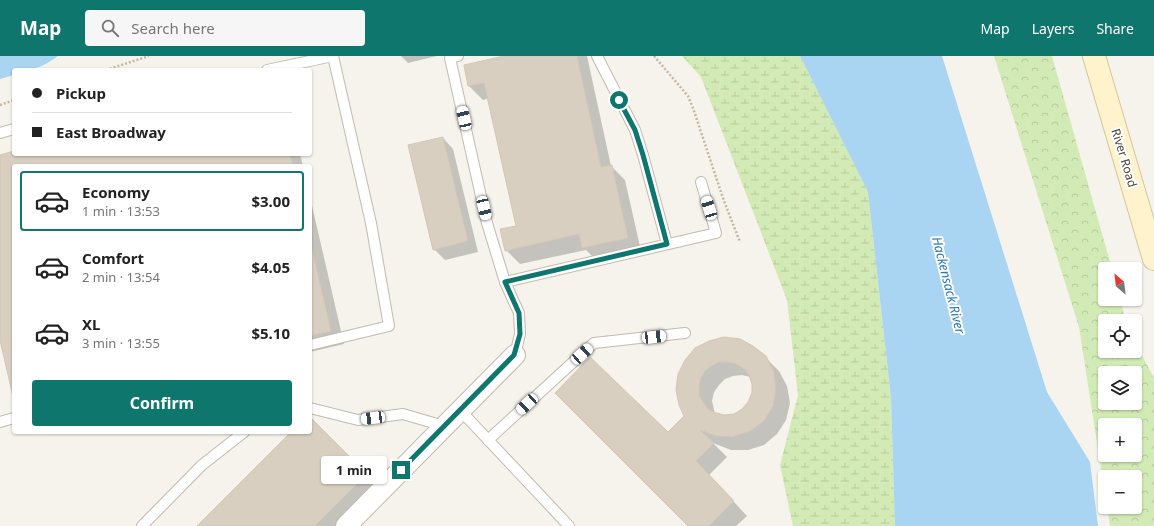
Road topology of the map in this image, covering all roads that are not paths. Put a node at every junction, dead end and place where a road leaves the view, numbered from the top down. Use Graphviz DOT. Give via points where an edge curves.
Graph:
graph roads {
  1 [pos="458,56"];
  2 [pos="597,56"];
  3 [pos="1094,56"];
  4 [pos="276,68"];
  5 [pos="12,130"];
  6 [pos="0,133"];
  7 [pos="701,182"];
  8 [pos="667,244"];
  9 [pos="1154,259"];
  10 [pos="505,282"];
  11 [pos="685,333"];
  12 [pos="312,345"];
  13 [pos="514,355"];
  14 [pos="312,408"];
  15 [pos="460,410"];
  16 [pos="12,419"];
  17 [pos="0,422"];
  18 [pos="444,426"];
  19 [pos="241,434"];
  20 [pos="488,440"];
  21 [pos="142,526"];
  22 [pos="346,526"];
  23 [pos="569,526"];
  1 -- 10 [label="lane" via="450,58 487,223"];
  2 -- 8 [label="lane" via="635,130"];
  3 -- 9 [label="main road, River Road"];
  4 -- 12 [label="lane" via="333,56 371,224 389,326"];
  5 -- 6 [label="lane"];
  7 -- 8 [label="lane" via="716,233"];
  8 -- 10 [label="lane"];
  10 -- 13 [label="lane" via="519,313 520,334"];
  11 -- 20 [label="lane" via="594,343"];
  13 -- 15 [label="street"];
  14 -- 18 [label="lane" via="358,420 403,414"];
  15 -- 18 [label="street"];
  15 -- 20 [label="lane"];
  16 -- 17 [label="lane"];
  18 -- 22 [label="street"];
  19 -- 21 [label="lane" via="202,465"];
  20 -- 23 [label="lane"];
}
